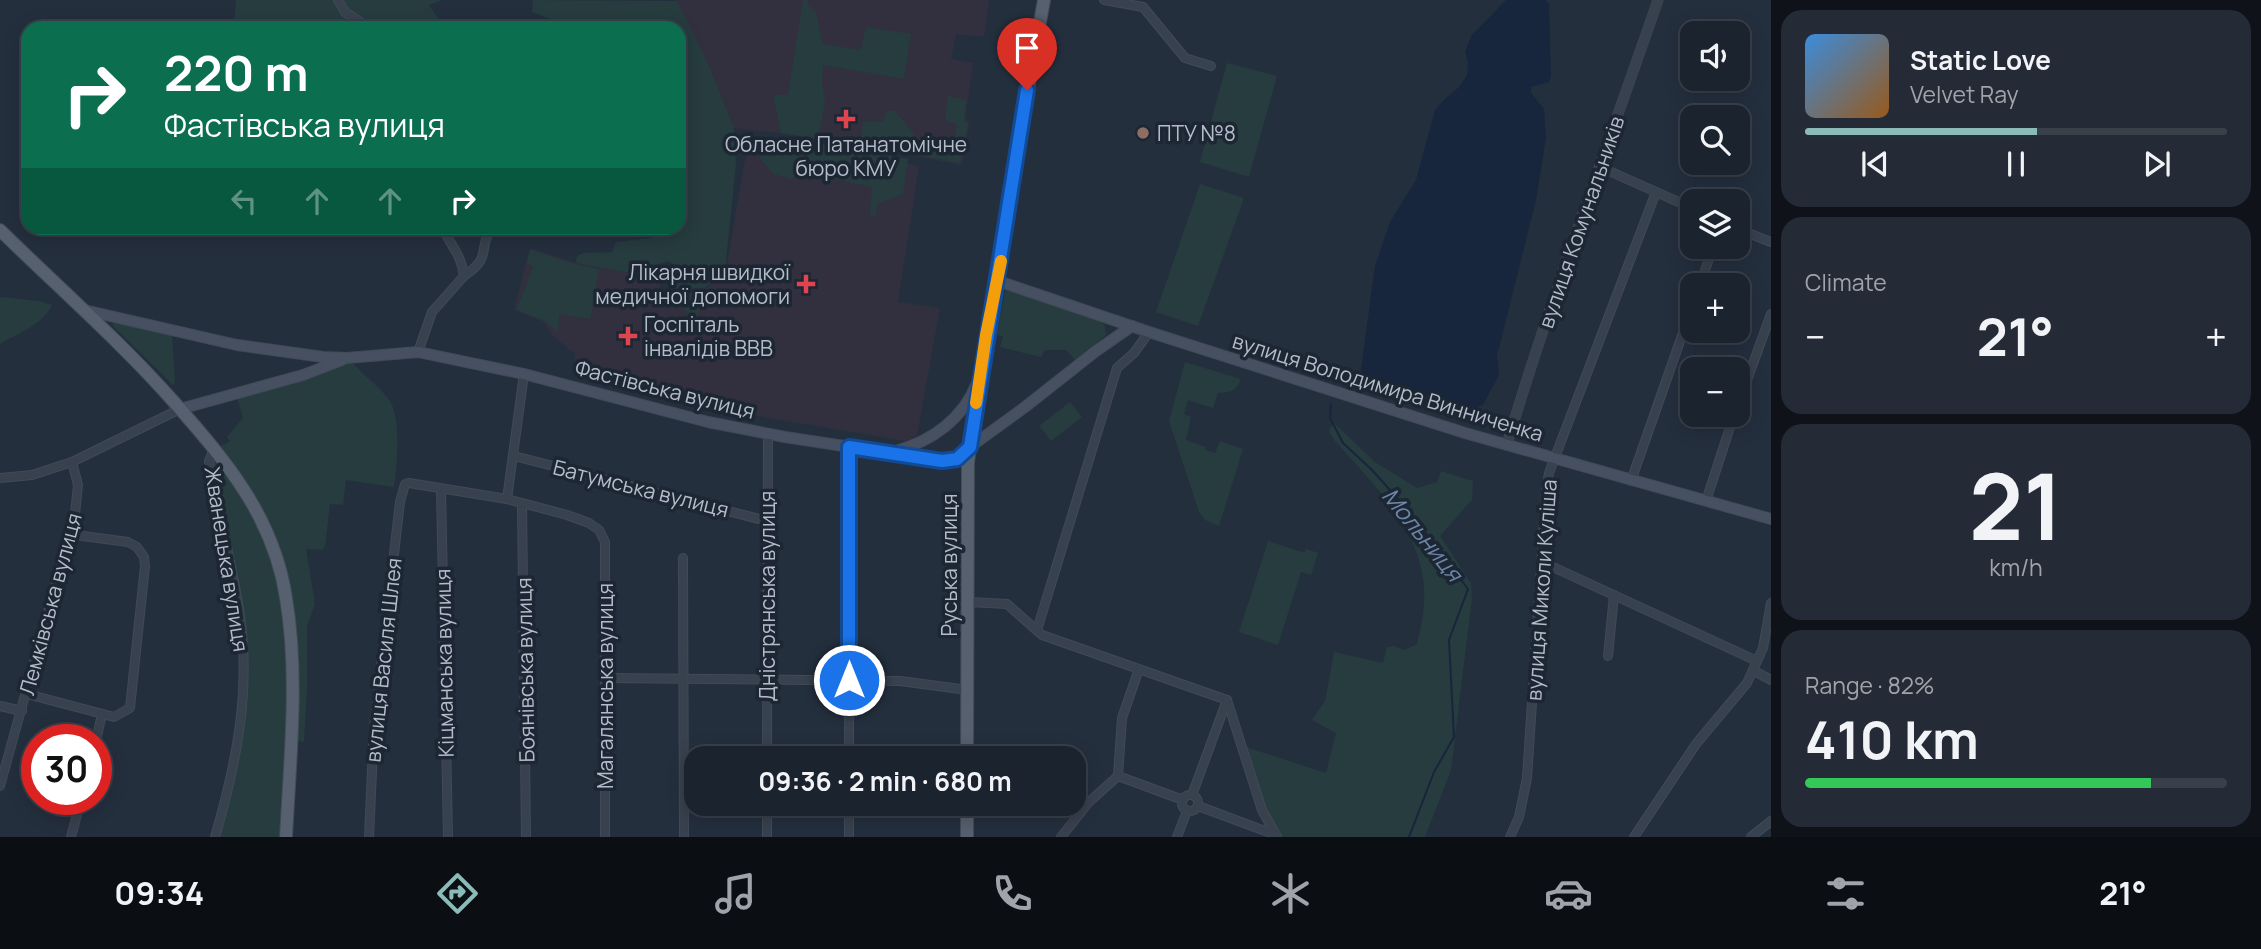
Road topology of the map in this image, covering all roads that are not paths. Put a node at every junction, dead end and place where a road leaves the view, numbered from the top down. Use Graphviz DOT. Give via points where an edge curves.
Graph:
graph roads {
  1 [pos="338,0"];
  2 [pos="1044,0"];
  3 [pos="1104,0"];
  4 [pos="1658,0"];
  5 [pos="358,21"];
  6 [pos="1211,66"];
  7 [pos="1601,167"];
  8 [pos="1656,191"];
  9 [pos="1680,202"];
  10 [pos="0,230"];
  11 [pos="1750,234"];
  12 [pos="447,235"];
  13 [pos="487,235"];
  14 [pos="1771,242"];
  15 [pos="464,276"];
  16 [pos="998,281"];
  17 [pos="84,310"];
  18 [pos="1771,314"];
  19 [pos="112,317"];
  20 [pos="1132,326"];
  21 [pos="107,332"];
  22 [pos="1149,332"];
  23 [pos="1680,341"];
  24 [pos="418,352"];
  25 [pos="347,358"];
  26 [pos="1750,372"];
  27 [pos="981,373"];
  28 [pos="524,374"];
  29 [pos="180,409"];
  30 [pos="1730,427"];
  31 [pos="768,434"];
  32 [pos="1507,444"];
  33 [pos="215,447"];
  34 [pos="849,447"];
  35 [pos="970,447"];
  36 [pos="890,453"];
  37 [pos="514,456"];
  38 [pos="1554,460"];
  39 [pos="72,462"];
  40 [pos="0,478"];
  41 [pos="1631,481"];
  42 [pos="441,489"];
  43 [pos="507,499"];
  44 [pos="1706,501"];
  45 [pos="522,504"];
  46 [pos="1771,519"];
  47 [pos="767,521"];
  48 [pos="68,534"];
  49 [pos="683,558"];
  50 [pos="1542,562"];
  51 [pos="1614,595"];
  52 [pos="969,602"];
  53 [pos="1771,603"];
  54 [pos="1037,630"];
  55 [pos="1608,656"];
  56 [pos="1757,661"];
  57 [pos="1139,669"];
  58 [pos="1754,671"];
  59 [pos="605,678"];
  60 [pos="767,679"];
  61 [pos="685,680"];
  62 [pos="849,680"];
  63 [pos="1771,680"];
  64 [pos="968,690"];
  65 [pos="27,694"];
  66 [pos="1227,700"];
  67 [pos="0,706"];
  68 [pos="22,711"];
  69 [pos="102,714"];
  70 [pos="100,724"];
  71 [pos="767,746"];
  72 [pos="849,746"];
  73 [pos="967,746"];
  74 [pos="1118,776"];
  75 [pos="0,786"];
  76 [pos="1192,795"];
  77 [pos="1183,800"];
  78 [pos="1198,806"];
  79 [pos="1187,811"];
  80 [pos="77,815"];
  81 [pos="767,816"];
  82 [pos="849,816"];
  83 [pos="967,816"];
  84 [pos="1771,821"];
  85 [pos="1276,836"];
  86 [pos="71,837"];
  87 [pos="215,837"];
  88 [pos="286,837"];
  89 [pos="369,837"];
  90 [pos="449,837"];
  91 [pos="526,837"];
  92 [pos="605,837"];
  93 [pos="684,837"];
  94 [pos="767,837"];
  95 [pos="849,837"];
  96 [pos="967,837"];
  97 [pos="1061,837"];
  98 [pos="1177,837"];
  99 [pos="1510,837"];
  100 [pos="1634,837"];
  101 [pos="1751,837"];
  1 -- 5 [label="street"];
  2 -- 16 [label="main road, Руська вулиця"];
  3 -- 6 [label="street" via="1143,7 1185,58"];
  4 -- 7 [label="street, вулиця Комунальників"];
  7 -- 8 [label="street"];
  7 -- 32 [label="street, вулиця Комунальників" via="1552,298"];
  8 -- 9 [label="street"];
  8 -- 38 [label="street, вулиця Миколи Куліша"];
  10 -- 17 [label="main road"];
  11 -- 14 [label="street"];
  12 -- 15 [label="street" via="463,264"];
  13 -- 15 [label="street" via="484,257"];
  15 -- 24 [label="street" via="432,312"];
  16 -- 20 [label="main road, вулиця Володимира Винниченка"];
  16 -- 27 [label="main road, Руська вулиця"];
  17 -- 19 [label="main road, Фастівська вулиця"];
  17 -- 21 [label="main road"];
  18 -- 26 [label="street"];
  19 -- 21 [label="main road" via="106,323"];
  19 -- 25 [label="main road, Фастівська вулиця" via="237,345"];
  20 -- 22 [label="main road, вулиця Володимира Винниченка"];
  20 -- 35 [label="main road, Фастівська вулиця"];
  21 -- 29 [label="main road"];
  22 -- 32 [label="main road, вулиця Володимира Винниченка"];
  22 -- 54 [label="street" via="1117,368"];
  23 -- 41 [label="street"];
  24 -- 25 [label="main road, Фастівська вулиця"];
  24 -- 28 [label="main road, Фастівська вулиця"];
  25 -- 29 [label="main road, Фастівська вулиця"];
  27 -- 35 [label="main road, Руська вулиця"];
  27 -- 36 [label="main road" via="964,407 941,432"];
  28 -- 31 [label="main road, Фастівська вулиця"];
  28 -- 37 [label="street"];
  29 -- 33 [label="main road"];
  29 -- 39 [label="street"];
  30 -- 44 [label="street"];
  31 -- 34 [label="main road, Фастівська вулиця"];
  31 -- 47 [label="street, Дністрянська вулиця"];
  32 -- 38 [label="main road, вулиця Володимира Винниченка"];
  33 -- 87 [label="street, Жванецька вулиця" via="210,470 240,617 243,680 238,748"];
  33 -- 88 [label="main road" via="255,506 286,596 292,703"];
  34 -- 36 [label="main road, Фастівська вулиця"];
  34 -- 62 [label="street"];
  35 -- 36 [label="main road, Фастівська вулиця" via="957,459 942,461"];
  35 -- 52 [label="main road, Руська вулиця"];
  37 -- 43 [label="street"];
  37 -- 47 [label="street, Батумська вулиця"];
  38 -- 41 [label="main road, вулиця Володимира Винниченка"];
  38 -- 50 [label="street, вулиця Миколи Куліша" via="1546,491"];
  39 -- 40 [label="street" via="32,475"];
  39 -- 48 [label="street, Лемківська вулиця" via="78,485"];
  41 -- 44 [label="main road, вулиця Володимира Винниченка"];
  42 -- 43 [label="street"];
  42 -- 89 [label="street, вулиця Василя Шлея" via="405,484 400,502 374,727"];
  42 -- 90 [label="street, Кіцманська вулиця"];
  43 -- 45 [label="street"];
  44 -- 46 [label="main road, вулиця Володимира Винниченка"];
  45 -- 59 [label="street, Магалянська вулиця" via="589,523 603,535"];
  45 -- 91 [label="street, Боянівська вулиця"];
  47 -- 60 [label="street, Дністрянська вулиця"];
  48 -- 65 [label="street, Лемківська вулиця"];
  48 -- 69 [label="street" via="128,542 144,557 130,708 114,717"];
  49 -- 61 [label="street"];
  50 -- 51 [label="street"];
  50 -- 99 [label="street, вулиця Миколи Куліша" via="1527,778"];
  51 -- 55 [label="street"];
  51 -- 56 [label="street"];
  52 -- 54 [label="street" via="1007,604"];
  52 -- 64 [label="main road, Руська вулиця"];
  53 -- 56 [label="street"];
  54 -- 57 [label="street"];
  56 -- 58 [label="street"];
  57 -- 66 [label="street"];
  57 -- 74 [label="street" via="1122,718"];
  58 -- 63 [label="street"];
  58 -- 100 [label="street" via="1696,744"];
  59 -- 61 [label="street"];
  59 -- 92 [label="street, Магалянська вулиця"];
  60 -- 61 [label="street"];
  60 -- 62 [label="street"];
  60 -- 71 [label="street, Дністрянська вулиця"];
  61 -- 93 [label="street"];
  62 -- 64 [label="street"];
  62 -- 72 [label="street"];
  64 -- 73 [label="main road, Руська вулиця"];
  65 -- 68 [label="street, Лемківська вулиця"];
  65 -- 69 [label="street"];
  66 -- 76 [label="street"];
  66 -- 85 [label="street" via="1262,810"];
  67 -- 68 [label="street"];
  68 -- 75 [label="street, Лемківська вулиця"];
  69 -- 70 [label="street"];
  74 -- 77 [label="street"];
  74 -- 97 [label="street"];
  76 -- 77 [label="street"];
  76 -- 78 [label="street"];
  77 -- 79 [label="street"];
  78 -- 79 [label="street"];
  78 -- 85 [label="street"];
  79 -- 98 [label="street"];
  80 -- 86 [label="street"];
  81 -- 94 [label="street"];
  82 -- 95 [label="street"];
  83 -- 96 [label="main road"];
  84 -- 101 [label="street"];
}
